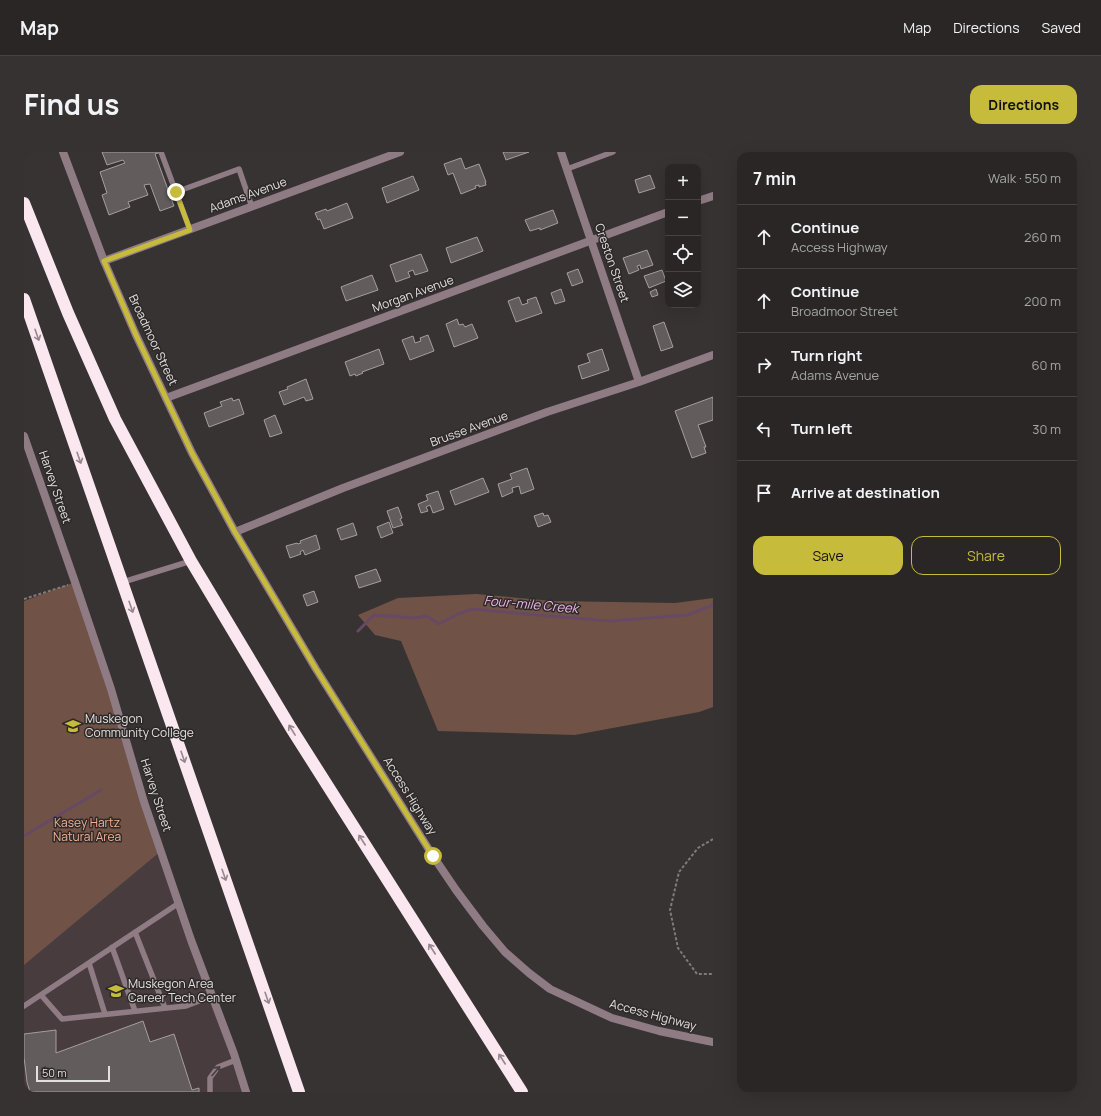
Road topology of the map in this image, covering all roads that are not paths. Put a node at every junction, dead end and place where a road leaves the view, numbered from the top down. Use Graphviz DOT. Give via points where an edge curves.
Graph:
graph roads {
  1 [pos="63,152"];
  2 [pos="161,152"];
  3 [pos="400,152"];
  4 [pos="561,152"];
  5 [pos="613,152"];
  6 [pos="567,169"];
  7 [pos="176,192"];
  8 [pos="713,196"];
  9 [pos="701,200"];
  10 [pos="24,203"];
  11 [pos="252,207"];
  12 [pos="665,213"];
  13 [pos="190,230"];
  14 [pos="591,240"];
  15 [pos="104,261"];
  16 [pos="24,299"];
  17 [pos="713,355"];
  18 [pos="639,382"];
  19 [pos="166,398"];
  20 [pos="24,436"];
  21 [pos="235,532"];
  22 [pos="191,561"];
  23 [pos="123,582"];
  24 [pos="179,903"];
  25 [pos="135,932"];
  26 [pos="112,947"];
  27 [pos="88,963"];
  28 [pos="41,995"];
  29 [pos="212,996"];
  30 [pos="24,1006"];
  31 [pos="164,1008"];
  32 [pos="135,1011"];
  33 [pos="105,1014"];
  34 [pos="713,1042"];
  35 [pos="236,1060"];
  36 [pos="521,1089"];
  37 [pos="210,1092"];
  38 [pos="246,1092"];
  39 [pos="299,1092"];
  1 -- 15 [label="street, Broadmoor Street"];
  2 -- 7 [label="lane"];
  3 -- 11 [label="street, Adams Avenue"];
  4 -- 6 [label="street, Creston Street"];
  5 -- 6 [label="lane"];
  6 -- 14 [label="street, Creston Street"];
  7 -- 11 [label="lane" via="238,169"];
  7 -- 13 [label="lane"];
  8 -- 9 [label="street"];
  10 -- 22 [label="highway" via="68,313 115,419"];
  11 -- 13 [label="street, Adams Avenue"];
  12 -- 14 [label="street, Morgan Avenue"];
  13 -- 15 [label="street, Adams Avenue"];
  14 -- 18 [label="street, Creston Street"];
  14 -- 19 [label="street, Morgan Avenue"];
  15 -- 19 [label="street, Broadmoor Street"];
  16 -- 23 [label="highway, one-way"];
  17 -- 18 [label="street, Brusse Avenue"];
  18 -- 21 [label="street, Brusse Avenue" via="547,412 343,488"];
  19 -- 21 [label="street, Broadmoor Street" via="192,453"];
  20 -- 24 [label="street, Harvey Street" via="111,689 144,802"];
  21 -- 34 [label="street, Access Highway" via="316,669 433,856 505,952 550,989 612,1018 658,1031"];
  22 -- 23 [label="lane"];
  36 -- 22 [label="highway, one-way" via="291,728"];
  23 -- 39 [label="highway, one-way"];
  24 -- 25 [label="lane"];
  24 -- 29 [label="street, Harvey Street"];
  25 -- 26 [label="lane"];
  25 -- 31 [label="lane"];
  26 -- 27 [label="lane"];
  26 -- 32 [label="lane"];
  27 -- 28 [label="lane"];
  27 -- 33 [label="lane"];
  28 -- 30 [label="lane"];
  28 -- 33 [label="lane" via="62,1019"];
  29 -- 31 [label="lane" via="186,1006"];
  29 -- 35 [label="street, Harvey Street"];
  31 -- 32 [label="lane"];
  32 -- 33 [label="lane"];
  37 -- 35 [label="lane, one-way" via="210,1078 218,1066"];
  35 -- 38 [label="street, Harvey Street"];
}
